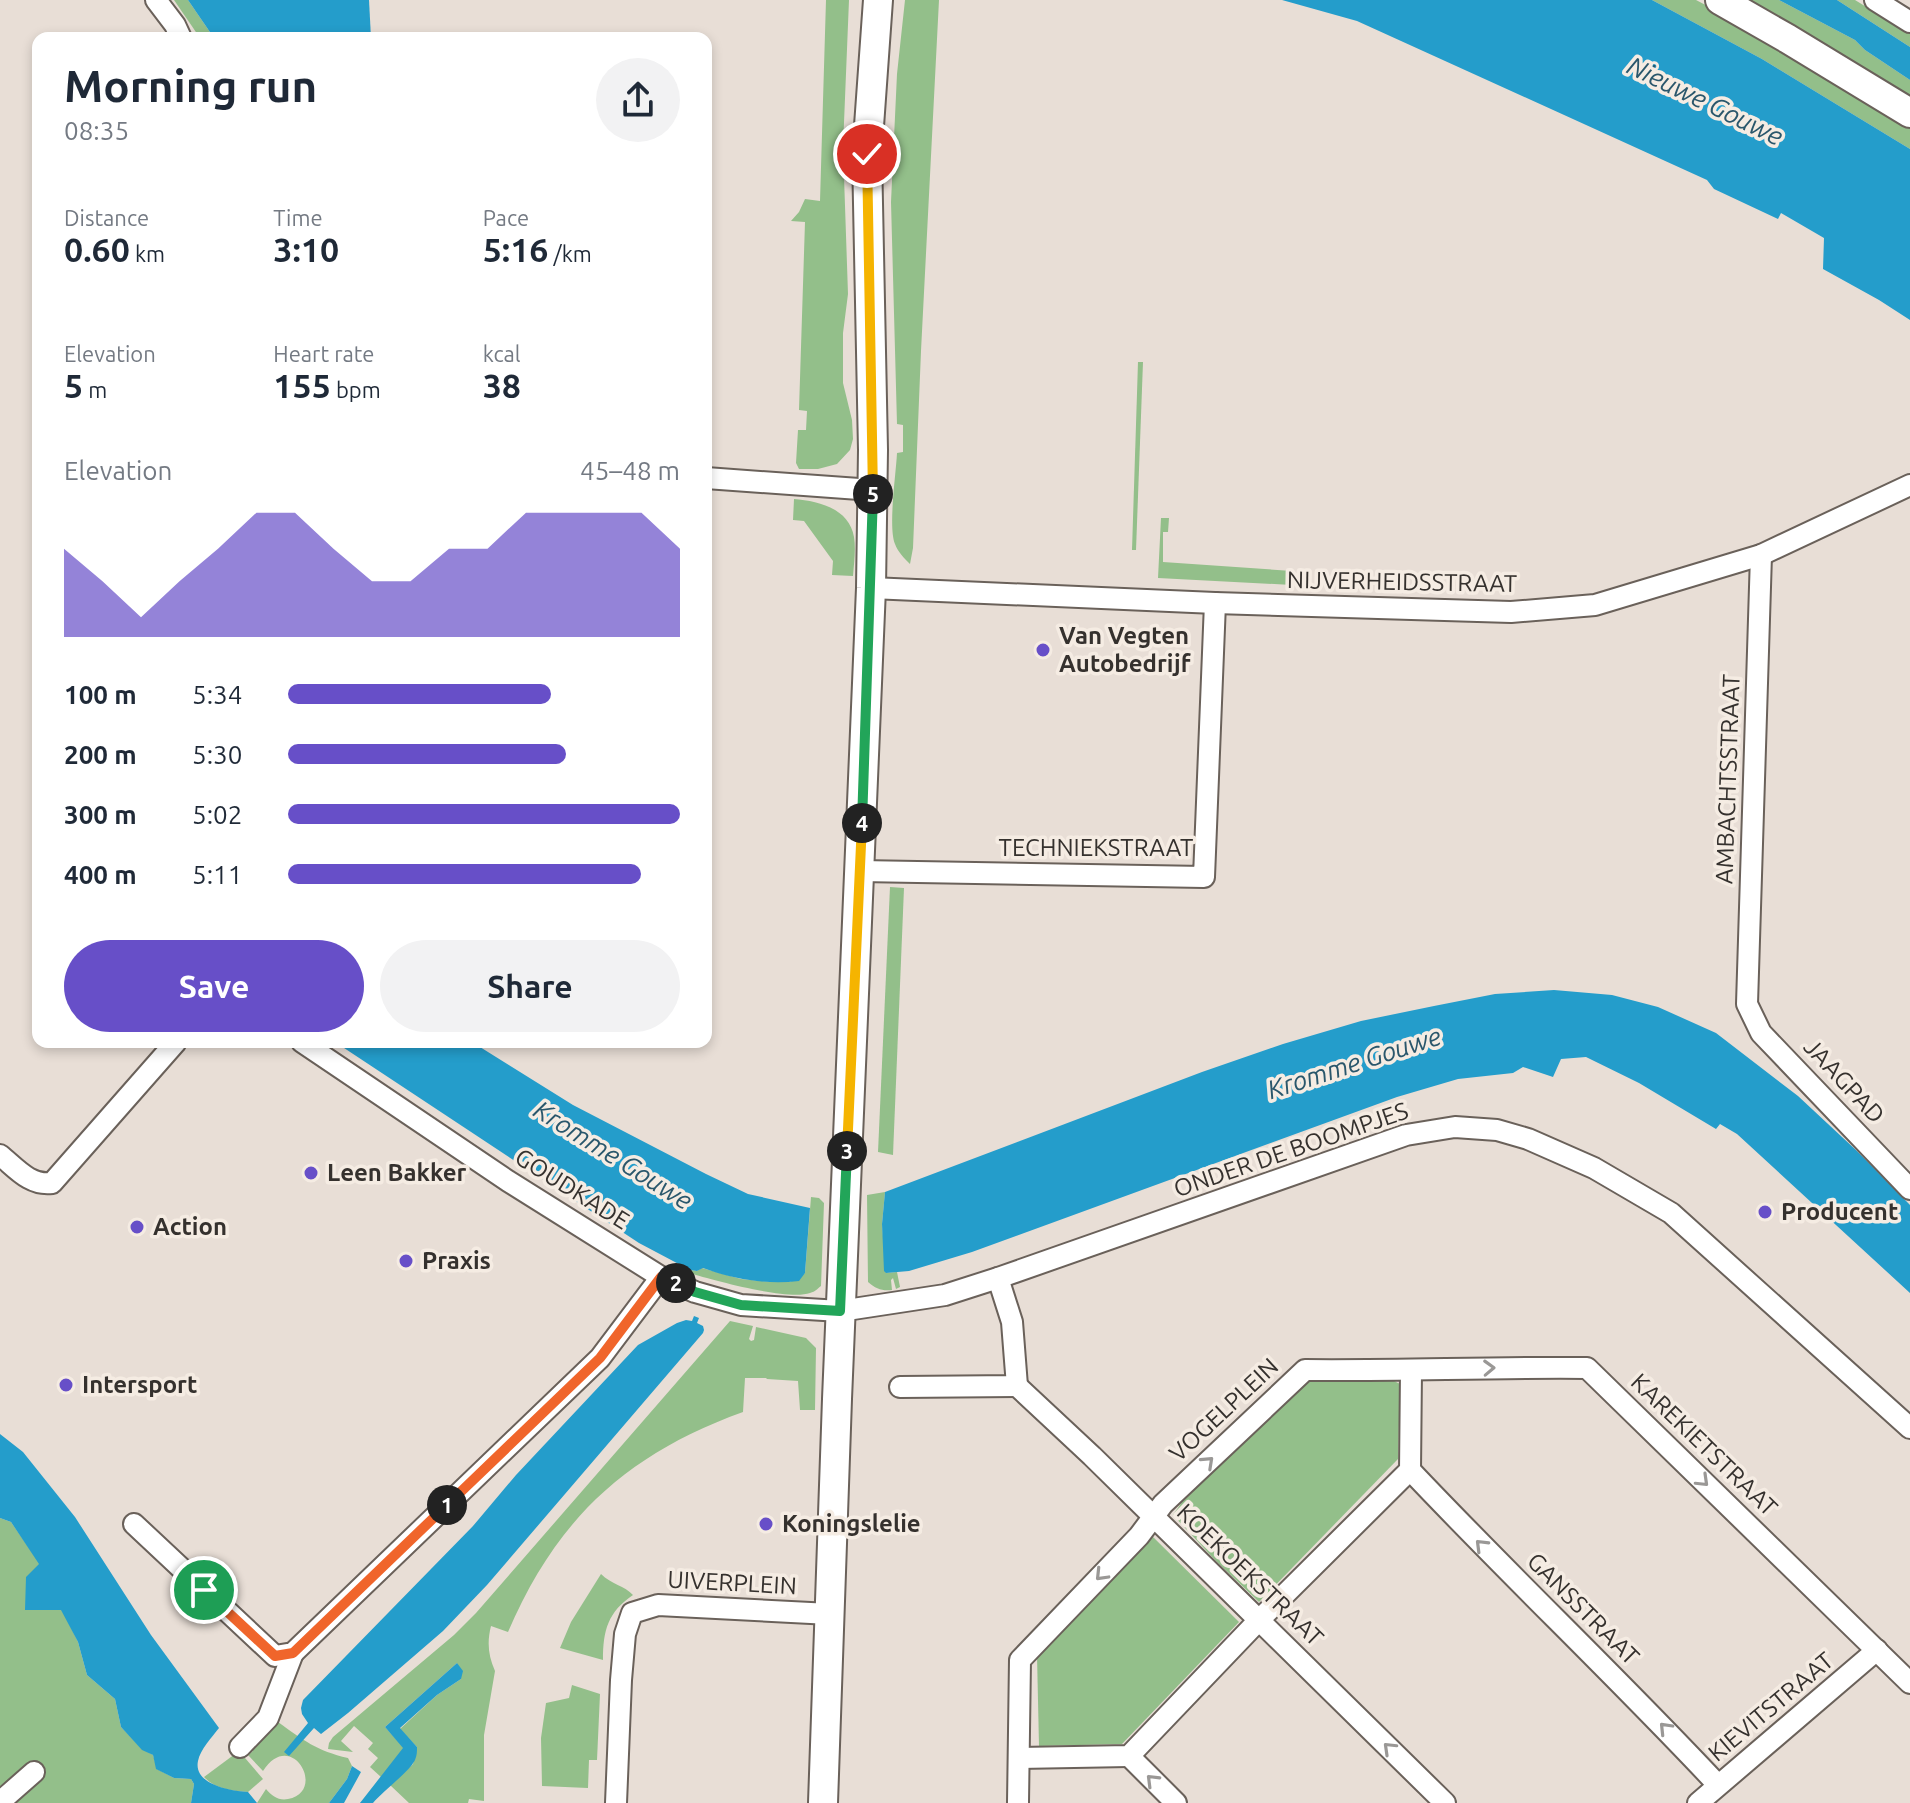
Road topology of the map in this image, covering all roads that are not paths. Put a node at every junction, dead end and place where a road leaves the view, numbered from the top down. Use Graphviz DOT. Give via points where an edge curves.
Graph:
graph roads {
  1 [pos="156,0"];
  2 [pos="878,0"];
  3 [pos="1720,0"];
  4 [pos="1882,2"];
  5 [pos="1910,22"];
  6 [pos="178,32"];
  7 [pos="1910,113"];
  8 [pos="712,478"];
  9 [pos="1910,485"];
  10 [pos="873,490"];
  11 [pos="1761,555"];
  12 [pos="871,588"];
  13 [pos="1215,603"];
  14 [pos="860,871"];
  15 [pos="1747,1004"];
  16 [pos="171,1048"];
  17 [pos="311,1048"];
  18 [pos="0,1155"];
  19 [pos="1910,1189"];
  20 [pos="661,1277"];
  21 [pos="998,1278"];
  22 [pos="840,1311"];
  23 [pos="1411,1371"];
  24 [pos="1017,1386"];
  25 [pos="900,1387"];
  26 [pos="1910,1428"];
  27 [pos="1410,1470"];
  28 [pos="1153,1517"];
  29 [pos="134,1524"];
  30 [pos="830,1614"];
  31 [pos="1259,1620"];
  32 [pos="1877,1650"];
  33 [pos="293,1653"];
  34 [pos="1910,1683"];
  35 [pos="240,1747"];
  36 [pos="1129,1756"];
  37 [pos="1019,1758"];
  38 [pos="34,1772"];
  39 [pos="1718,1785"];
  40 [pos="1,1801"];
  41 [pos="616,1803"];
  42 [pos="823,1803"];
  43 [pos="1018,1803"];
  44 [pos="1176,1803"];
  45 [pos="1445,1803"];
  46 [pos="1698,1803"];
  1 -- 6 [label="street"];
  2 -- 10 [label="main road" via="867,154"];
  3 -- 7 [label="main road"];
  4 -- 5 [label="street"];
  8 -- 10 [label="street"];
  9 -- 11 [label="street, NIJVERHEIDSSTRAAT"];
  10 -- 12 [label="main road"];
  11 -- 13 [label="street, NIJVERHEIDSSTRAAT" via="1595,605 1511,612"];
  11 -- 15 [label="street, AMBACHTSSTRAAT"];
  12 -- 13 [label="street, NIJVERHEIDSSTRAAT"];
  12 -- 14 [label="main road"];
  13 -- 14 [label="street, TECHNIEKSTRAAT" via="1204,877"];
  14 -- 22 [label="main road"];
  15 -- 19 [label="street, JAAGPAD" via="1761,1033"];
  16 -- 18 [label="street" via="52,1183 30,1180"];
  17 -- 20 [label="street, GOUDKADE"];
  20 -- 22 [label="street, GOUDKADE" via="741,1305"];
  20 -- 33 [label="street" via="600,1358"];
  21 -- 22 [label="street, ONDER DE BOOMPJES" via="945,1295"];
  21 -- 24 [label="street" via="1012,1322"];
  21 -- 26 [label="street, ONDER DE BOOMPJES" via="1406,1135 1455,1127 1497,1130 1594,1168 1671,1213"];
  22 -- 30 [label="main road"];
  23 -- 27 [label="street"];
  28 -- 23 [label="street, VOGELPLEIN, one-way" via="1305,1370"];
  23 -- 32 [label="street, KAREKIETSTRAAT, one-way" via="1587,1368"];
  24 -- 25 [label="street"];
  24 -- 28 [label="street, KOEKOEKSTRAAT"];
  27 -- 31 [label="street"];
  39 -- 27 [label="street, GANSSTRAAT, one-way"];
  28 -- 31 [label="street, KOEKOEKSTRAAT"];
  28 -- 37 [label="street, VOGELPLEIN, one-way" via="1020,1660"];
  29 -- 33 [label="street" via="275,1656"];
  30 -- 41 [label="street, UIVERPLEIN" via="658,1605 632,1613 621,1680"];
  30 -- 42 [label="main road"];
  31 -- 36 [label="street"];
  45 -- 31 [label="street, KOEKOEKSTRAAT, one-way"];
  32 -- 34 [label="street, KAREKIETSTRAAT"];
  32 -- 39 [label="street, KIEVITSTRAAT"];
  33 -- 35 [label="street" via="268,1718"];
  36 -- 37 [label="street"];
  44 -- 36 [label="street, one-way"];
  37 -- 43 [label="street, VOGELPLEIN"];
  38 -- 40 [label="street"];
  39 -- 46 [label="street, KIEVITSTRAAT"];
}
